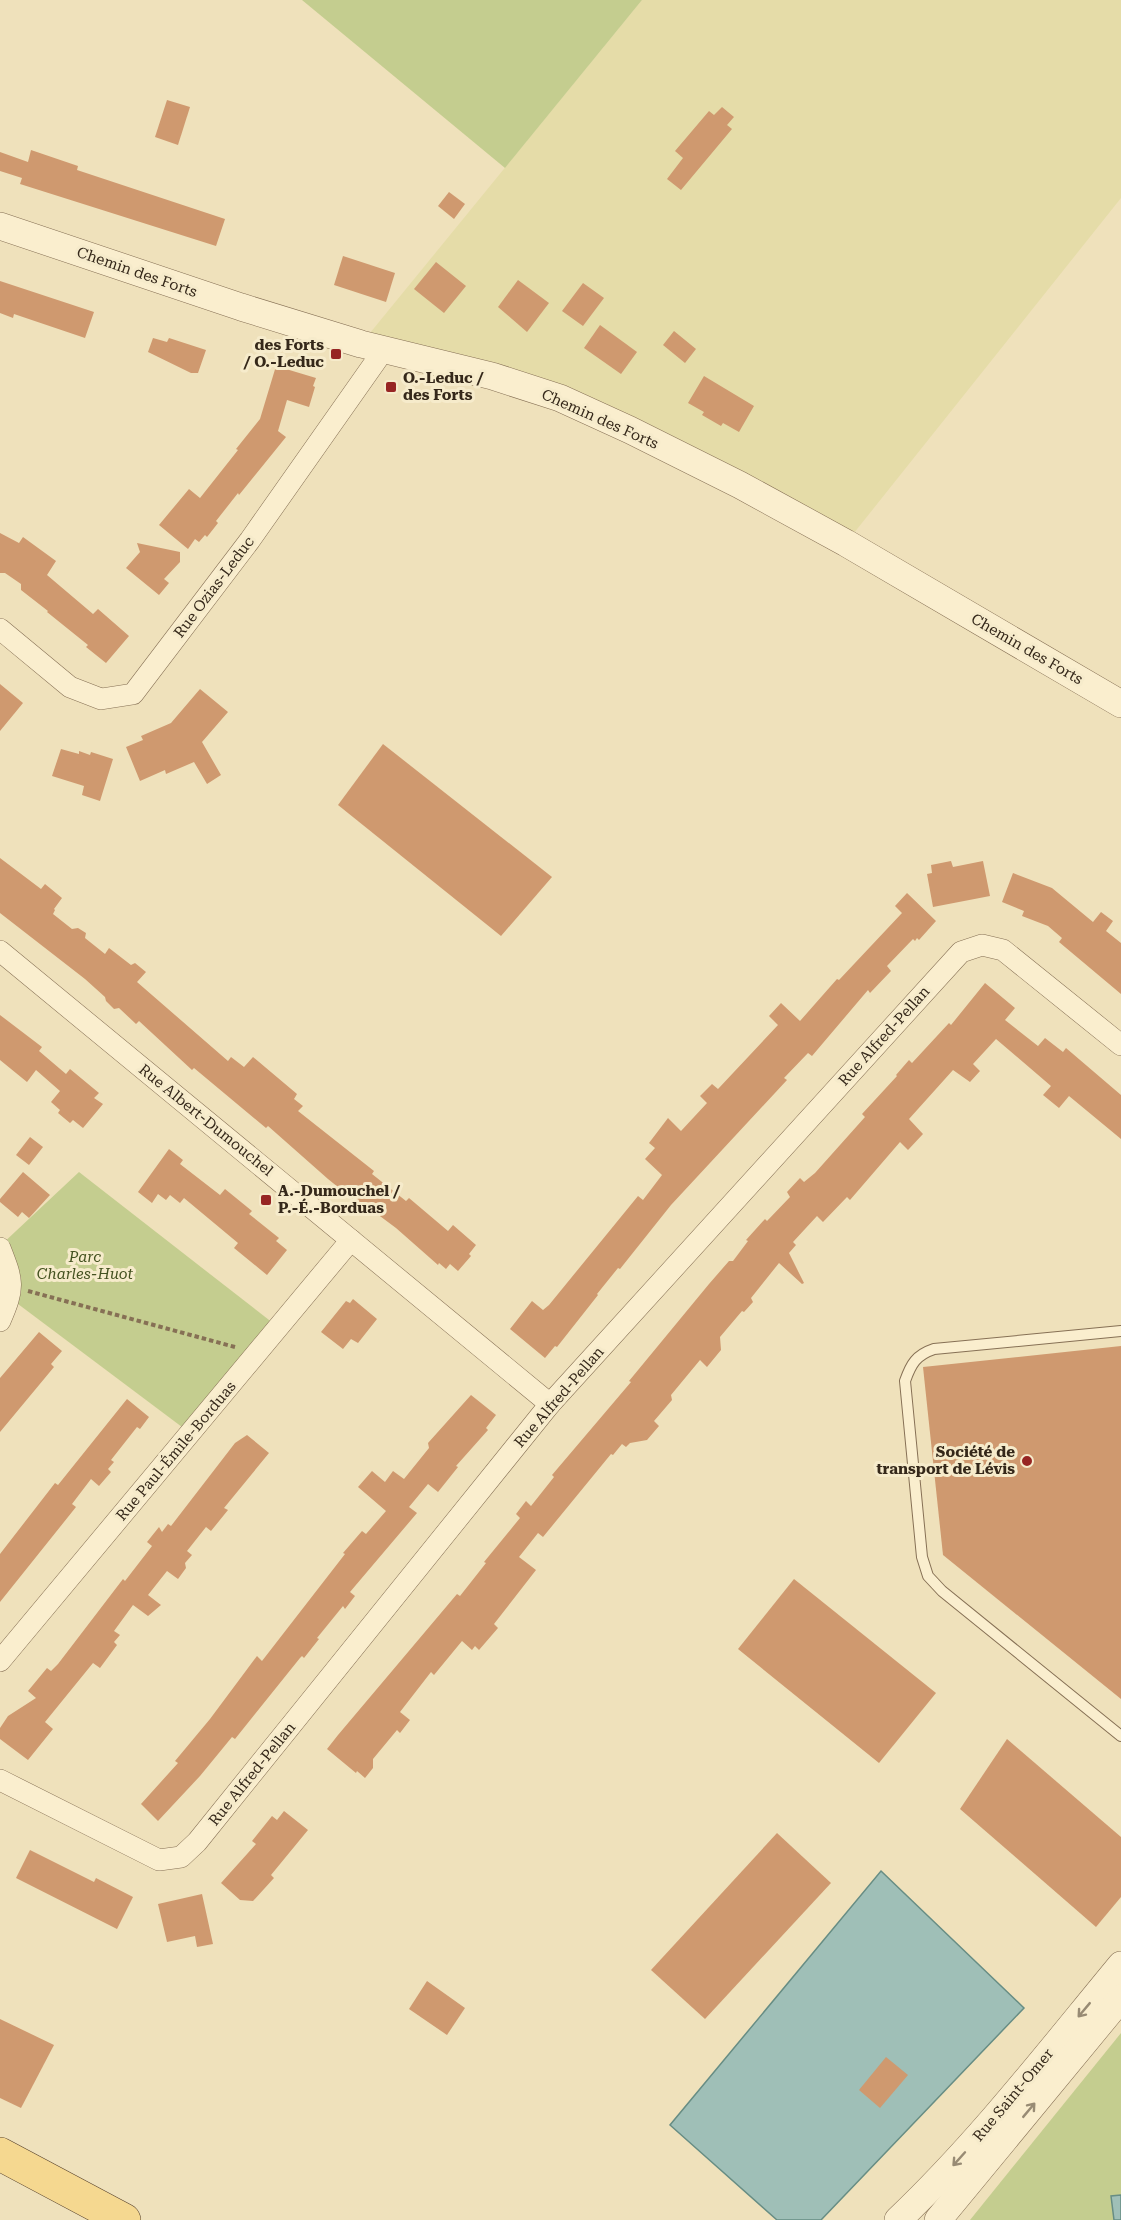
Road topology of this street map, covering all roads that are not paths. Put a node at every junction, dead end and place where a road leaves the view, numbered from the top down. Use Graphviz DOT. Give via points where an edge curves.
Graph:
graph roads {
  1 [pos="0,226"];
  2 [pos="383,351"];
  3 [pos="0,629"];
  4 [pos="1121,704"];
  5 [pos="0,951"];
  6 [pos="1121,1044"];
  7 [pos="351,1240"];
  8 [pos="0,1248"];
  9 [pos="0,1321"];
  10 [pos="1121,1331"];
  11 [pos="550,1404"];
  12 [pos="0,1661"];
  13 [pos="1121,1736"];
  14 [pos="0,1780"];
  15 [pos="1121,1965"];
  16 [pos="1121,1998"];
  17 [pos="0,2154"];
  18 [pos="124,2220"];
  19 [pos="898,2220"];
  20 [pos="938,2220"];
  1 -- 2 [label="street, Chemin des Forts"];
  2 -- 3 [label="street, Rue Ozias-Leduc" via="250,540 133,694 101,699 70,687"];
  2 -- 4 [label="street, Chemin des Forts" via="492,376 560,398 630,430 740,484 846,543"];
  5 -- 7 [label="street, Rue Albert-Dumouchel"];
  6 -- 11 [label="street, Rue Alfred-Pellan" via="1003,950 981,945 961,952"];
  7 -- 11 [label="street, Rue Albert-Dumouchel"];
  7 -- 12 [label="street, Rue Paul-Émile-Borduas"];
  8 -- 9 [label="street" via="10,1275 10,1298"];
  10 -- 13 [label="lane" via="934,1349 914,1360 905,1381 922,1557 928,1576"];
  11 -- 14 [label="street, Rue Alfred-Pellan" via="181,1857 159,1860"];
  15 -- 19 [label="street, Rue Saint-Omer, one-way" via="977,2139"];
  20 -- 16 [label="street, Rue Saint-Omer, one-way"];
  17 -- 18 [label="main road"];
}
